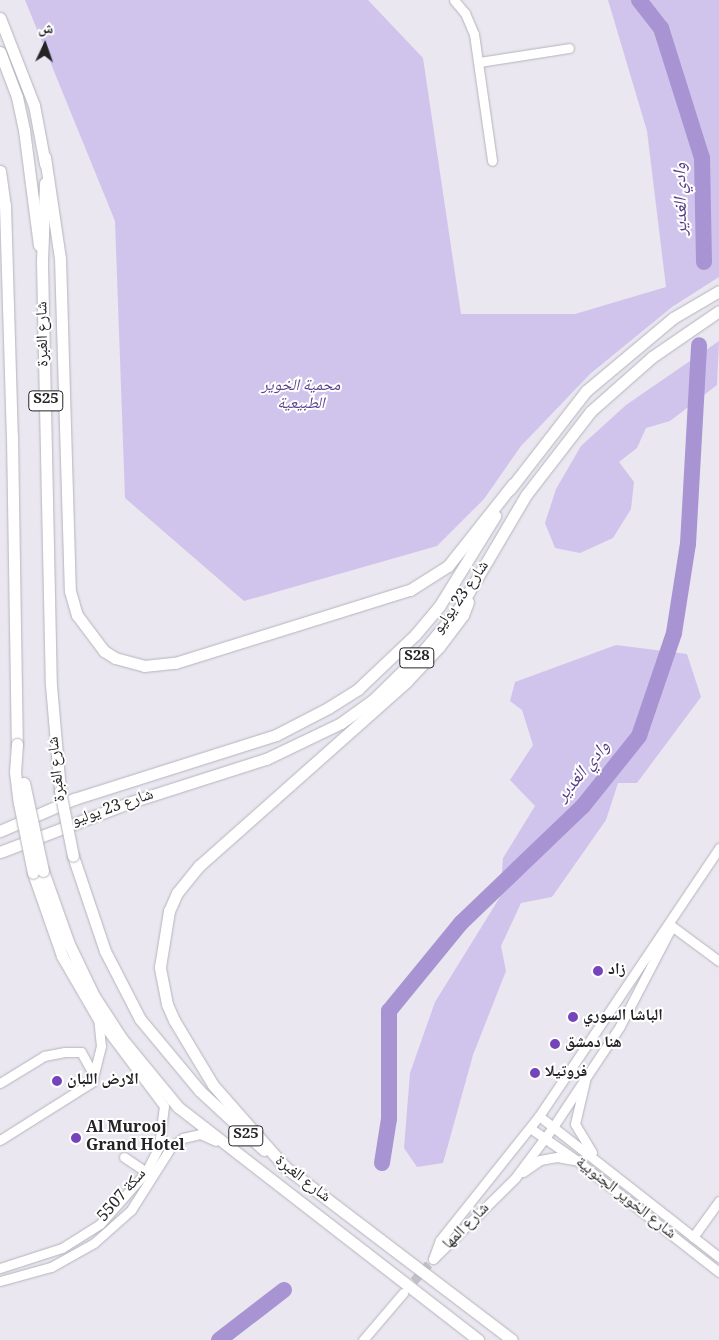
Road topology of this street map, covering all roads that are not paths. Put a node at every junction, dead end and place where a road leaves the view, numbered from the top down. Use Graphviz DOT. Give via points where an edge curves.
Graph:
graph roads {
  1 [pos="454,0"];
  2 [pos="0,18"];
  3 [pos="569,48"];
  4 [pos="0,52"];
  5 [pos="479,62"];
  6 [pos="45,157"];
  7 [pos="492,162"];
  8 [pos="0,171"];
  9 [pos="42,262"];
  10 [pos="719,291"];
  11 [pos="719,311"];
  12 [pos="719,318"];
  13 [pos="652,357"];
  14 [pos="513,484"];
  15 [pos="473,587"];
  16 [pos="0,831"];
  17 [pos="719,848"];
  18 [pos="0,852"];
  19 [pos="38,872"];
  20 [pos="669,924"];
  21 [pos="719,961"];
  22 [pos="98,1018"];
  23 [pos="585,1081"];
  24 [pos="92,1082"];
  25 [pos="0,1083"];
  26 [pos="539,1116"];
  27 [pos="553,1127"];
  28 [pos="530,1128"];
  29 [pos="545,1138"];
  30 [pos="0,1140"];
  31 [pos="228,1148"];
  32 [pos="124,1157"];
  33 [pos="596,1158"];
  34 [pos="576,1160"];
  35 [pos="285,1167"];
  36 [pos="146,1172"];
  37 [pos="515,1178"];
  38 [pos="719,1201"];
  39 [pos="693,1237"];
  40 [pos="719,1257"];
  41 [pos="0,1268"];
  42 [pos="719,1272"];
  43 [pos="0,1281"];
  44 [pos="403,1293"];
  45 [pos="363,1340"];
  46 [pos="478,1340"];
  47 [pos="512,1340"];
  1 -- 5 [label="street" via="472,27"];
  2 -- 6 [label="main road, شارع الغبرة / S25" via="34,105"];
  3 -- 5 [label="street"];
  4 -- 9 [label="main road" via="17,97 22,122"];
  5 -- 7 [label="street"];
  6 -- 9 [label="main road, شارع الغبرة / S25"];
  6 -- 14 [label="main road" via="60,258 70,591 77,615 104,651 115,658 144,666 175,663 410,590 448,566"];
  8 -- 19 [label="main road, شارع الغبرة / S25, bridge" via="5,205 12,436 17,744"];
  9 -- 35 [label="main road, شارع الغبرة / S25, bridge" via="51,685 60,791 73,856 105,951 140,1019 200,1091 239,1130"];
  10 -- 14 [label="main road, شارع 23 يوليو / S28" via="673,318 586,391"];
  11 -- 13 [label="main road, شارع 23 يوليو / S28"];
  12 -- 13 [label="street"];
  13 -- 15 [label="main road, شارع 23 يوليو / S28" via="591,411 561,446 526,495"];
  14 -- 16 [label="main road, شارع 23 يوليو / S28" via="440,605 415,635 358,689 276,736 74,799"];
  15 -- 18 [label="main road, شارع 23 يوليو / S28" via="399,677 341,723 266,759 123,804"];
  15 -- 35 [label="main road" via="463,615 412,675 364,722 199,866 177,893 169,911 160,967 167,1004 174,1020 213,1085"];
  17 -- 20 [label="street, شارع المها"];
  19 -- 22 [label="main road" via="62,956"];
  19 -- 31 [label="main road, شارع الغبرة / S25" via="94,996 122,1039 178,1107"];
  20 -- 21 [label="street"];
  20 -- 23 [label="street, شارع المها" via="670,930 620,1026"];
  20 -- 26 [label="street, شارع المها"];
  22 -- 24 [label="street" via="101,1046"];
  22 -- 36 [label="street, سكة 5507" via="164,1106 159,1146"];
  23 -- 27 [label="street, شارع المها"];
  23 -- 33 [label="street" via="575,1124"];
  24 -- 25 [label="street" via="91,1070 81,1052 65,1052 44,1056"];
  24 -- 30 [label="street"];
  26 -- 27 [label="street, شارع الخوير الجنوبية"];
  26 -- 28 [label="street, شارع المها"];
  27 -- 29 [label="street, شارع المها"];
  27 -- 33 [label="street, شارع الخوير الجنوبية"];
  28 -- 29 [label="street, شارع الخوير الجنوبية"];
  28 -- 37 [label="street, شارع المها" via="440,1240 433,1259"];
  29 -- 34 [label="street, شارع الخوير الجنوبية"];
  29 -- 37 [label="street, شارع المها"];
  31 -- 43 [label="street, سكة 5507" via="200,1134 183,1138 171,1147 131,1210 94,1243 51,1267"];
  31 -- 46 [label="main road, شارع الغبرة / S25"];
  32 -- 36 [label="street"];
  33 -- 39 [label="street, شارع الخوير الجنوبية"];
  34 -- 37 [label="street" via="557,1157 540,1160"];
  34 -- 42 [label="street, شارع الخوير الجنوبية"];
  35 -- 47 [label="main road, شارع الغبرة / S25"];
  36 -- 41 [label="street, سكة 5507" via="117,1208 82,1237 41,1257"];
  38 -- 39 [label="street"];
  39 -- 40 [label="street, شارع الخوير الجنوبية"];
  44 -- 45 [label="street"];
}
